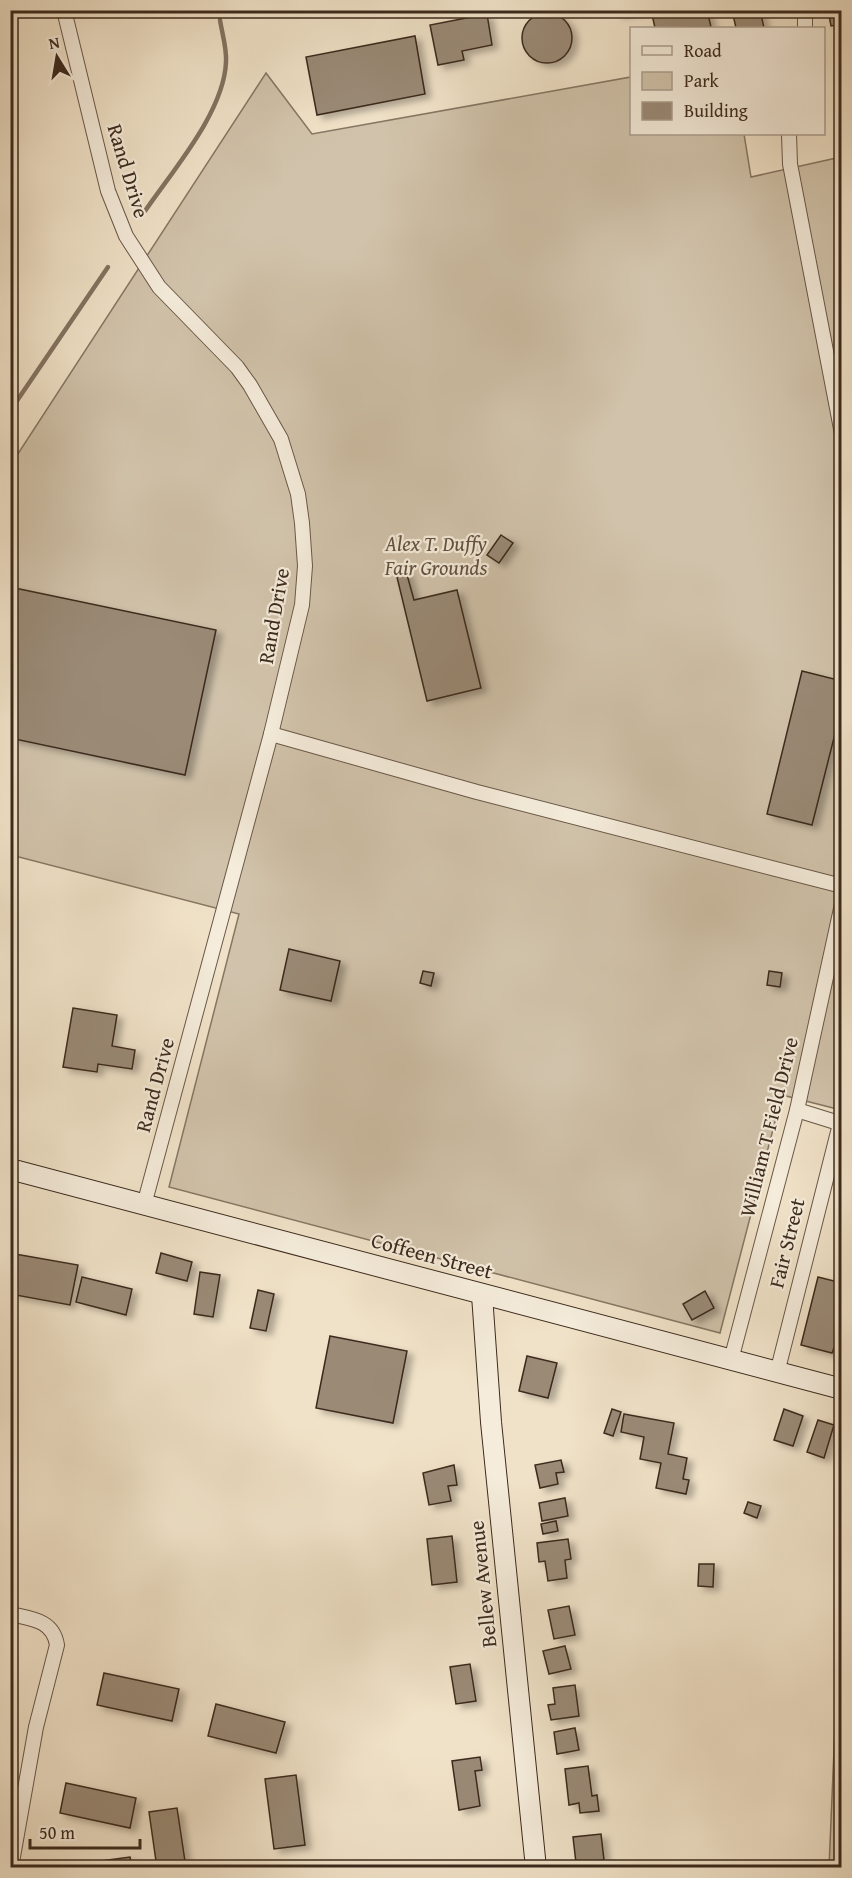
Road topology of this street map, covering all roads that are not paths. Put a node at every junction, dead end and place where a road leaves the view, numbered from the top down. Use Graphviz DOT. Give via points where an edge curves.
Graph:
graph roads {
  1 [pos="64,10"];
  2 [pos="805,10"];
  3 [pos="805,27"];
  4 [pos="789,135"];
  5 [pos="842,434"];
  6 [pos="271,734"];
  7 [pos="842,886"];
  8 [pos="842,904"];
  9 [pos="797,1110"];
  10 [pos="841,1124"];
  11 [pos="10,1169"];
  12 [pos="144,1205"];
  13 [pos="482,1294"];
  14 [pos="731,1360"];
  15 [pos="777,1373"];
  16 [pos="842,1389"];
  17 [pos="10,1614"];
  18 [pos="11,1868"];
  19 [pos="536,1868"];
  1 -- 6 [label="street, Rand Drive" via="108,191 126,236 159,287 250,385 281,439 298,494 305,566 302,604"];
  2 -- 3 [label="street"];
  4 -- 5 [label="street" via="790,164"];
  6 -- 7 [label="street"];
  6 -- 12 [label="street, Rand Drive"];
  8 -- 9 [label="street, William T Field Drive"];
  9 -- 10 [label="street"];
  9 -- 14 [label="street, William T Field Drive"];
  10 -- 15 [label="street, Fair Street"];
  11 -- 12 [label="main road, Coffeen Street"];
  12 -- 13 [label="main road, Coffeen Street"];
  13 -- 14 [label="main road, Coffeen Street"];
  13 -- 19 [label="main road, Bellew Avenue" via="491,1422"];
  14 -- 15 [label="main road, Coffeen Street"];
  15 -- 16 [label="main road, Coffeen Street"];
  17 -- 18 [label="street" via="47,1624 55,1632 57,1645 36,1727"];
}
